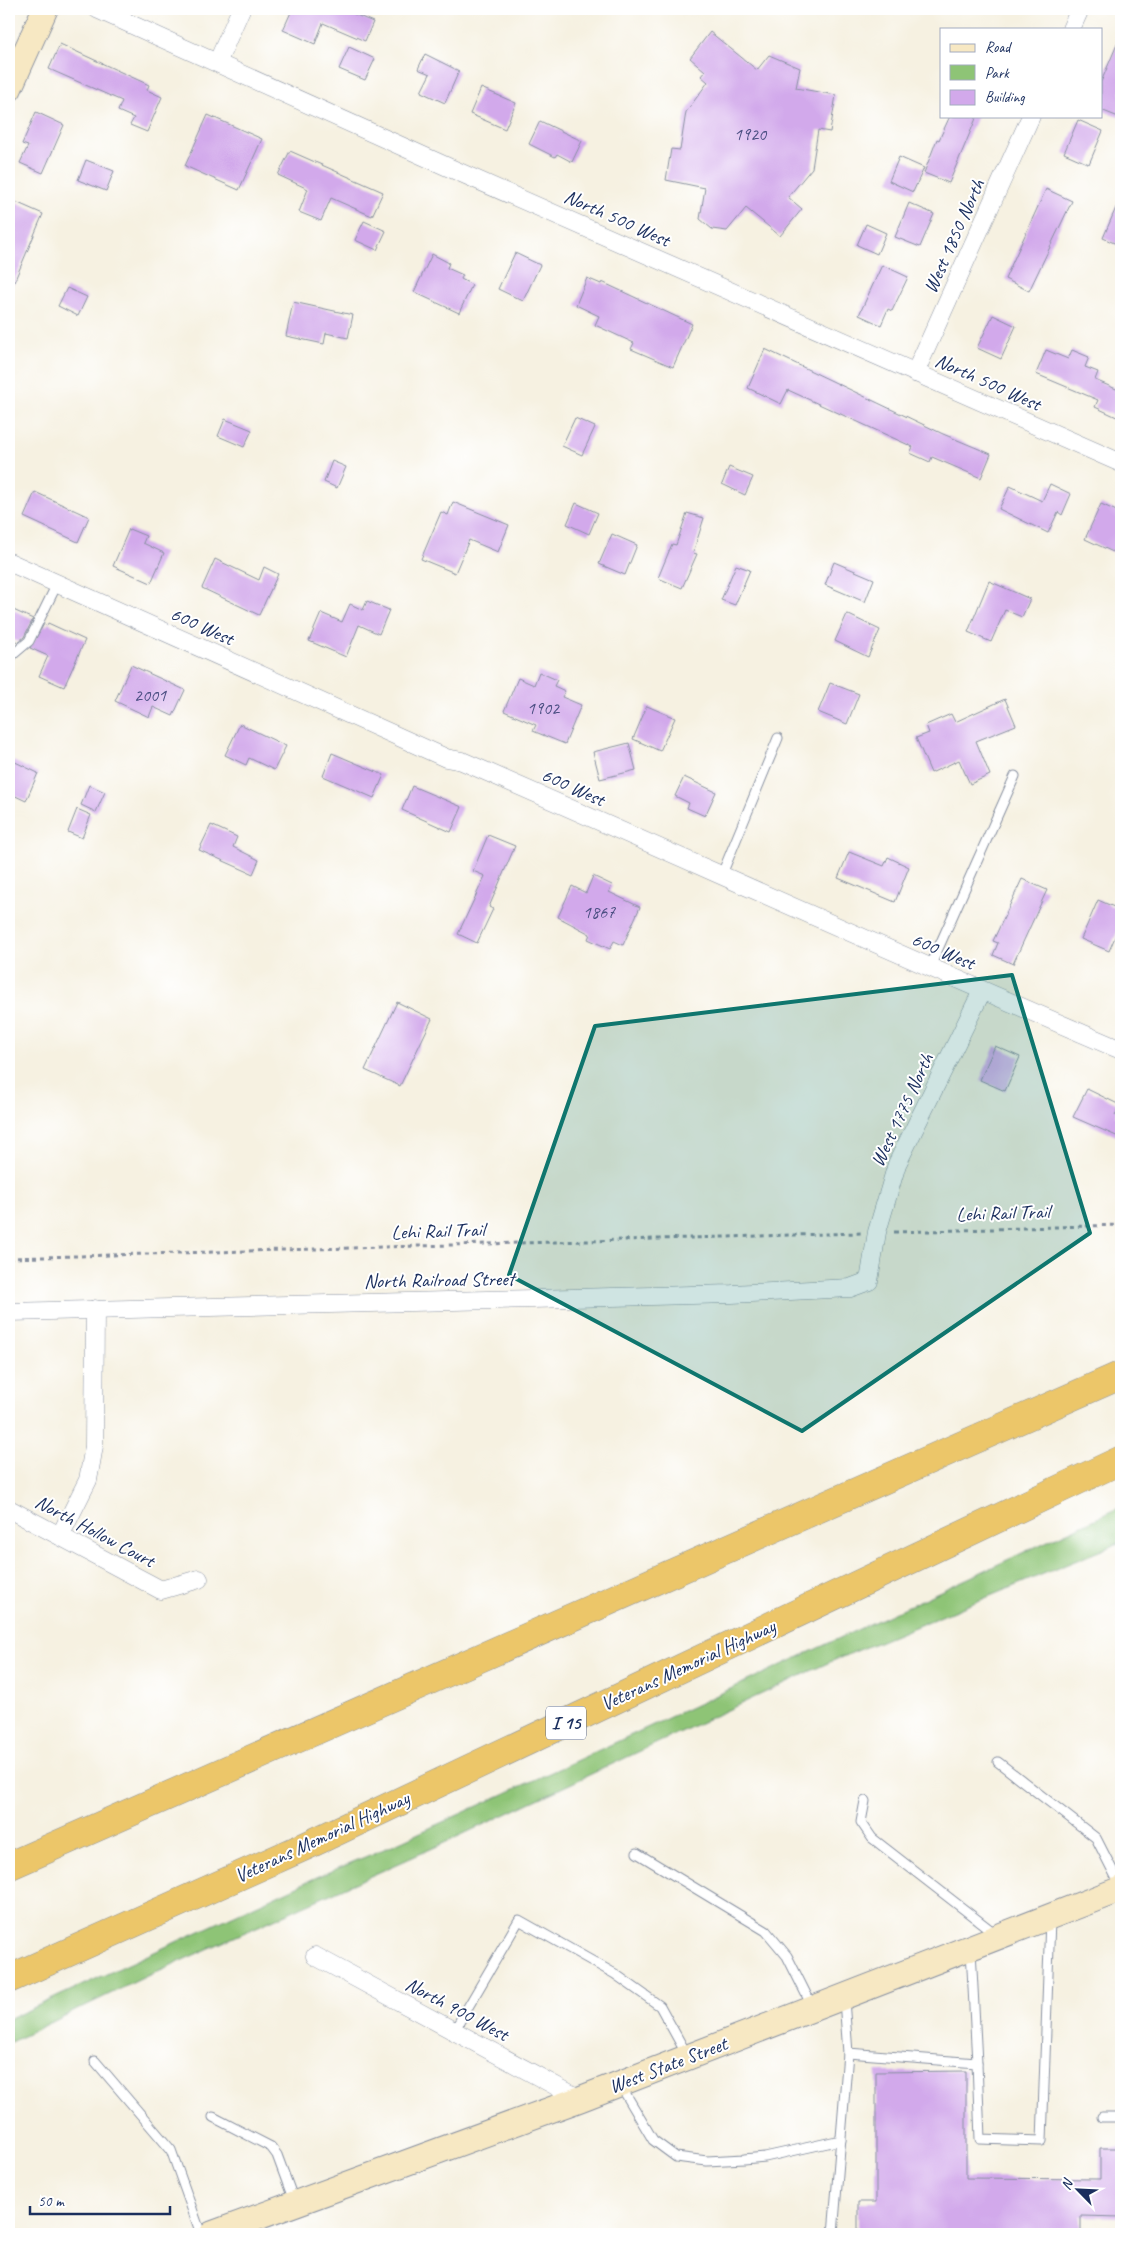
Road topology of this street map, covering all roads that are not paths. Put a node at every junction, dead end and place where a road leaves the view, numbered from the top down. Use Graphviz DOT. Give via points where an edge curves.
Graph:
graph roads {
  1 [pos="45,9"];
  2 [pos="98,9"];
  3 [pos="240,9"];
  4 [pos="1080,9"];
  5 [pos="1071,28"];
  6 [pos="218,61"];
  7 [pos="9,89"];
  8 [pos="1030,118"];
  9 [pos="915,373"];
  10 [pos="1121,463"];
  11 [pos="9,562"];
  12 [pos="57,584"];
  13 [pos="9,658"];
  14 [pos="778,738"];
  15 [pos="1015,776"];
  16 [pos="722,874"];
  17 [pos="929,969"];
  18 [pos="982,990"];
  19 [pos="1121,1050"];
  20 [pos="869,1281"];
  21 [pos="95,1310"];
  22 [pos="9,1312"];
  23 [pos="1121,1375"];
  24 [pos="1121,1460"];
  25 [pos="9,1509"];
  26 [pos="60,1536"];
  27 [pos="199,1579"];
  28 [pos="998,1762"];
  29 [pos="865,1801"];
  30 [pos="637,1853"];
  31 [pos="9,1866"];
  32 [pos="1121,1888"];
  33 [pos="1050,1917"];
  34 [pos="999,1936"];
  35 [pos="971,1947"];
  36 [pos="315,1956"];
  37 [pos="9,1979"];
  38 [pos="843,1997"];
  39 [pos="813,2009"];
  40 [pos="454,2031"];
  41 [pos="848,2053"];
  42 [pos="688,2058"];
  43 [pos="94,2060"];
  44 [pos="978,2063"];
  45 [pos="620,2084"];
  46 [pos="580,2099"];
  47 [pos="213,2117"];
  48 [pos="1102,2117"];
  49 [pos="1121,2117"];
  50 [pos="841,2140"];
  51 [pos="294,2204"];
  52 [pos="200,2234"];
  53 [pos="212,2234"];
  54 [pos="833,2234"];
  1 -- 7 [label="main road"];
  2 -- 6 [label="street, North 500 West"];
  3 -- 6 [label="street"];
  4 -- 5 [label="street"];
  6 -- 9 [label="street, North 500 West" via="450,168"];
  8 -- 9 [label="street, West 1850 North"];
  9 -- 10 [label="street, North 500 West"];
  11 -- 12 [label="street, 600 West"];
  12 -- 13 [label="lane" via="29,641"];
  12 -- 16 [label="street, 600 West" via="446,758 462,761"];
  14 -- 16 [label="lane"];
  15 -- 17 [label="lane"];
  16 -- 17 [label="street, 600 West"];
  17 -- 18 [label="street, 600 West"];
  18 -- 19 [label="street, 600 West"];
  18 -- 20 [label="street, West 1775 North" via="897,1164 877,1232"];
  20 -- 21 [label="street, North Railroad Street" via="850,1288 732,1294"];
  21 -- 22 [label="street, North Railroad Street"];
  21 -- 26 [label="street" via="94,1446 88,1480"];
  23 -- 31 [label="highway"];
  24 -- 37 [label="highway, Veterans Memorial Highway / I 15" via="308,1845"];
  25 -- 26 [label="street, North Hollow Court"];
  26 -- 27 [label="street, North Hollow Court" via="161,1590"];
  28 -- 32 [label="lane" via="1096,1838"];
  29 -- 34 [label="lane" via="861,1822 872,1838"];
  30 -- 39 [label="lane" via="766,1931 787,1956"];
  32 -- 33 [label="main road, West State Street"];
  33 -- 34 [label="main road, West State Street"];
  33 -- 44 [label="lane" via="1042,2141 980,2138"];
  34 -- 35 [label="main road, West State Street"];
  35 -- 38 [label="main road, West State Street"];
  35 -- 44 [label="lane"];
  36 -- 40 [label="street, North 900 West"];
  38 -- 39 [label="main road, West State Street"];
  38 -- 41 [label="lane"];
  39 -- 42 [label="main road, West State Street"];
  40 -- 42 [label="lane" via="519,1920 615,1974 660,2006"];
  40 -- 46 [label="street, North 900 West"];
  41 -- 44 [label="lane"];
  41 -- 50 [label="lane"];
  42 -- 45 [label="main road, West State Street"];
  43 -- 52 [label="lane" via="171,2150"];
  45 -- 46 [label="main road, West State Street"];
  45 -- 50 [label="lane" via="653,2140 676,2157 707,2161 765,2157"];
  46 -- 51 [label="main road, West State Street"];
  47 -- 51 [label="lane" via="272,2147"];
  48 -- 49 [label="lane"];
  50 -- 54 [label="lane"];
  51 -- 53 [label="main road, West State Street"];
}
